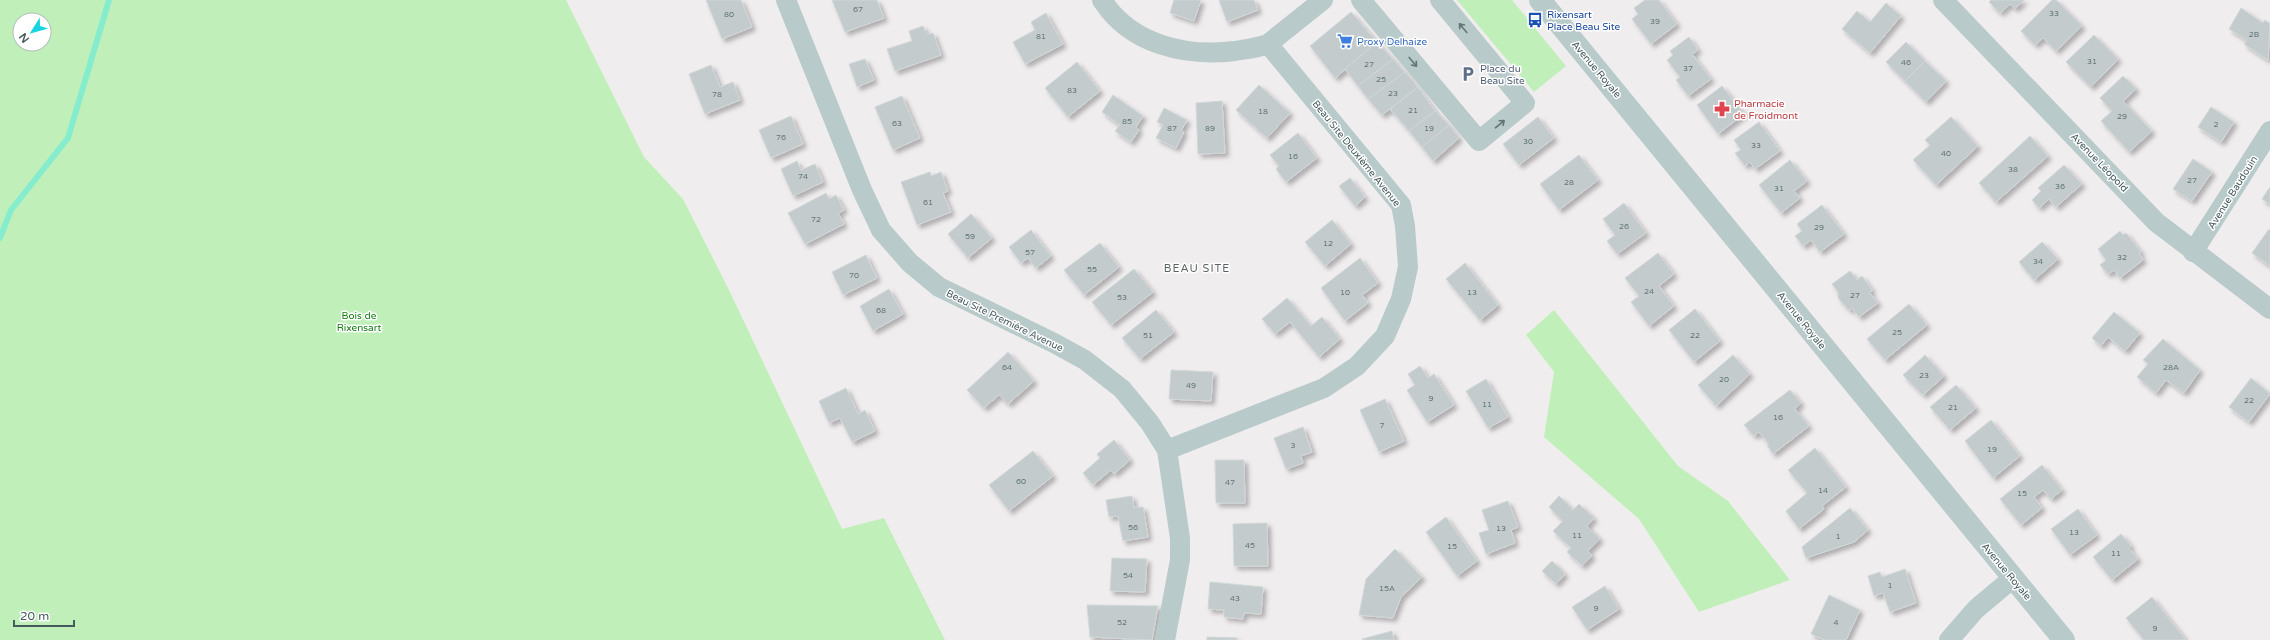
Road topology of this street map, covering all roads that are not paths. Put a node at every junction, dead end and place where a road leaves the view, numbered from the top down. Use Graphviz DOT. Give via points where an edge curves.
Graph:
graph roads {
  1 [pos="786,0"];
  2 [pos="1102,0"];
  3 [pos="1323,0"];
  4 [pos="1361,0"];
  5 [pos="1440,0"];
  6 [pos="1540,0"];
  7 [pos="1943,0"];
  8 [pos="1268,44"];
  9 [pos="2270,131"];
  10 [pos="2193,252"];
  11 [pos="2270,309"];
  12 [pos="1167,450"];
  13 [pos="2013,578"];
  14 [pos="1165,640"];
  15 [pos="1949,640"];
  16 [pos="2064,640"];
  1 -- 12 [label="street, Beau Site Première Avenue" via="862,190 881,230 910,263 939,287 1085,360 1122,389 1150,423"];
  2 -- 8 [label="street" via="1128,27 1151,41 1187,52 1220,53 1258,48"];
  3 -- 8 [label="street"];
  4 -- 5 [label="street, one-way" via="1479,141 1525,103"];
  6 -- 13 [label="street, Avenue Royale"];
  7 -- 10 [label="street, Avenue Léopold" via="2156,222"];
  8 -- 12 [label="street, Beau Site Deuxième Avenue" via="1401,205 1408,267 1402,293 1385,336 1357,366 1324,388"];
  9 -- 10 [label="street, Avenue Baudouin"];
  10 -- 11 [label="street, Avenue Léopold"];
  12 -- 14 [label="street, Beau Site Première Avenue" via="1180,538 1180,560"];
  13 -- 15 [label="street" via="1976,609"];
  13 -- 16 [label="street, Avenue Royale"];
}
